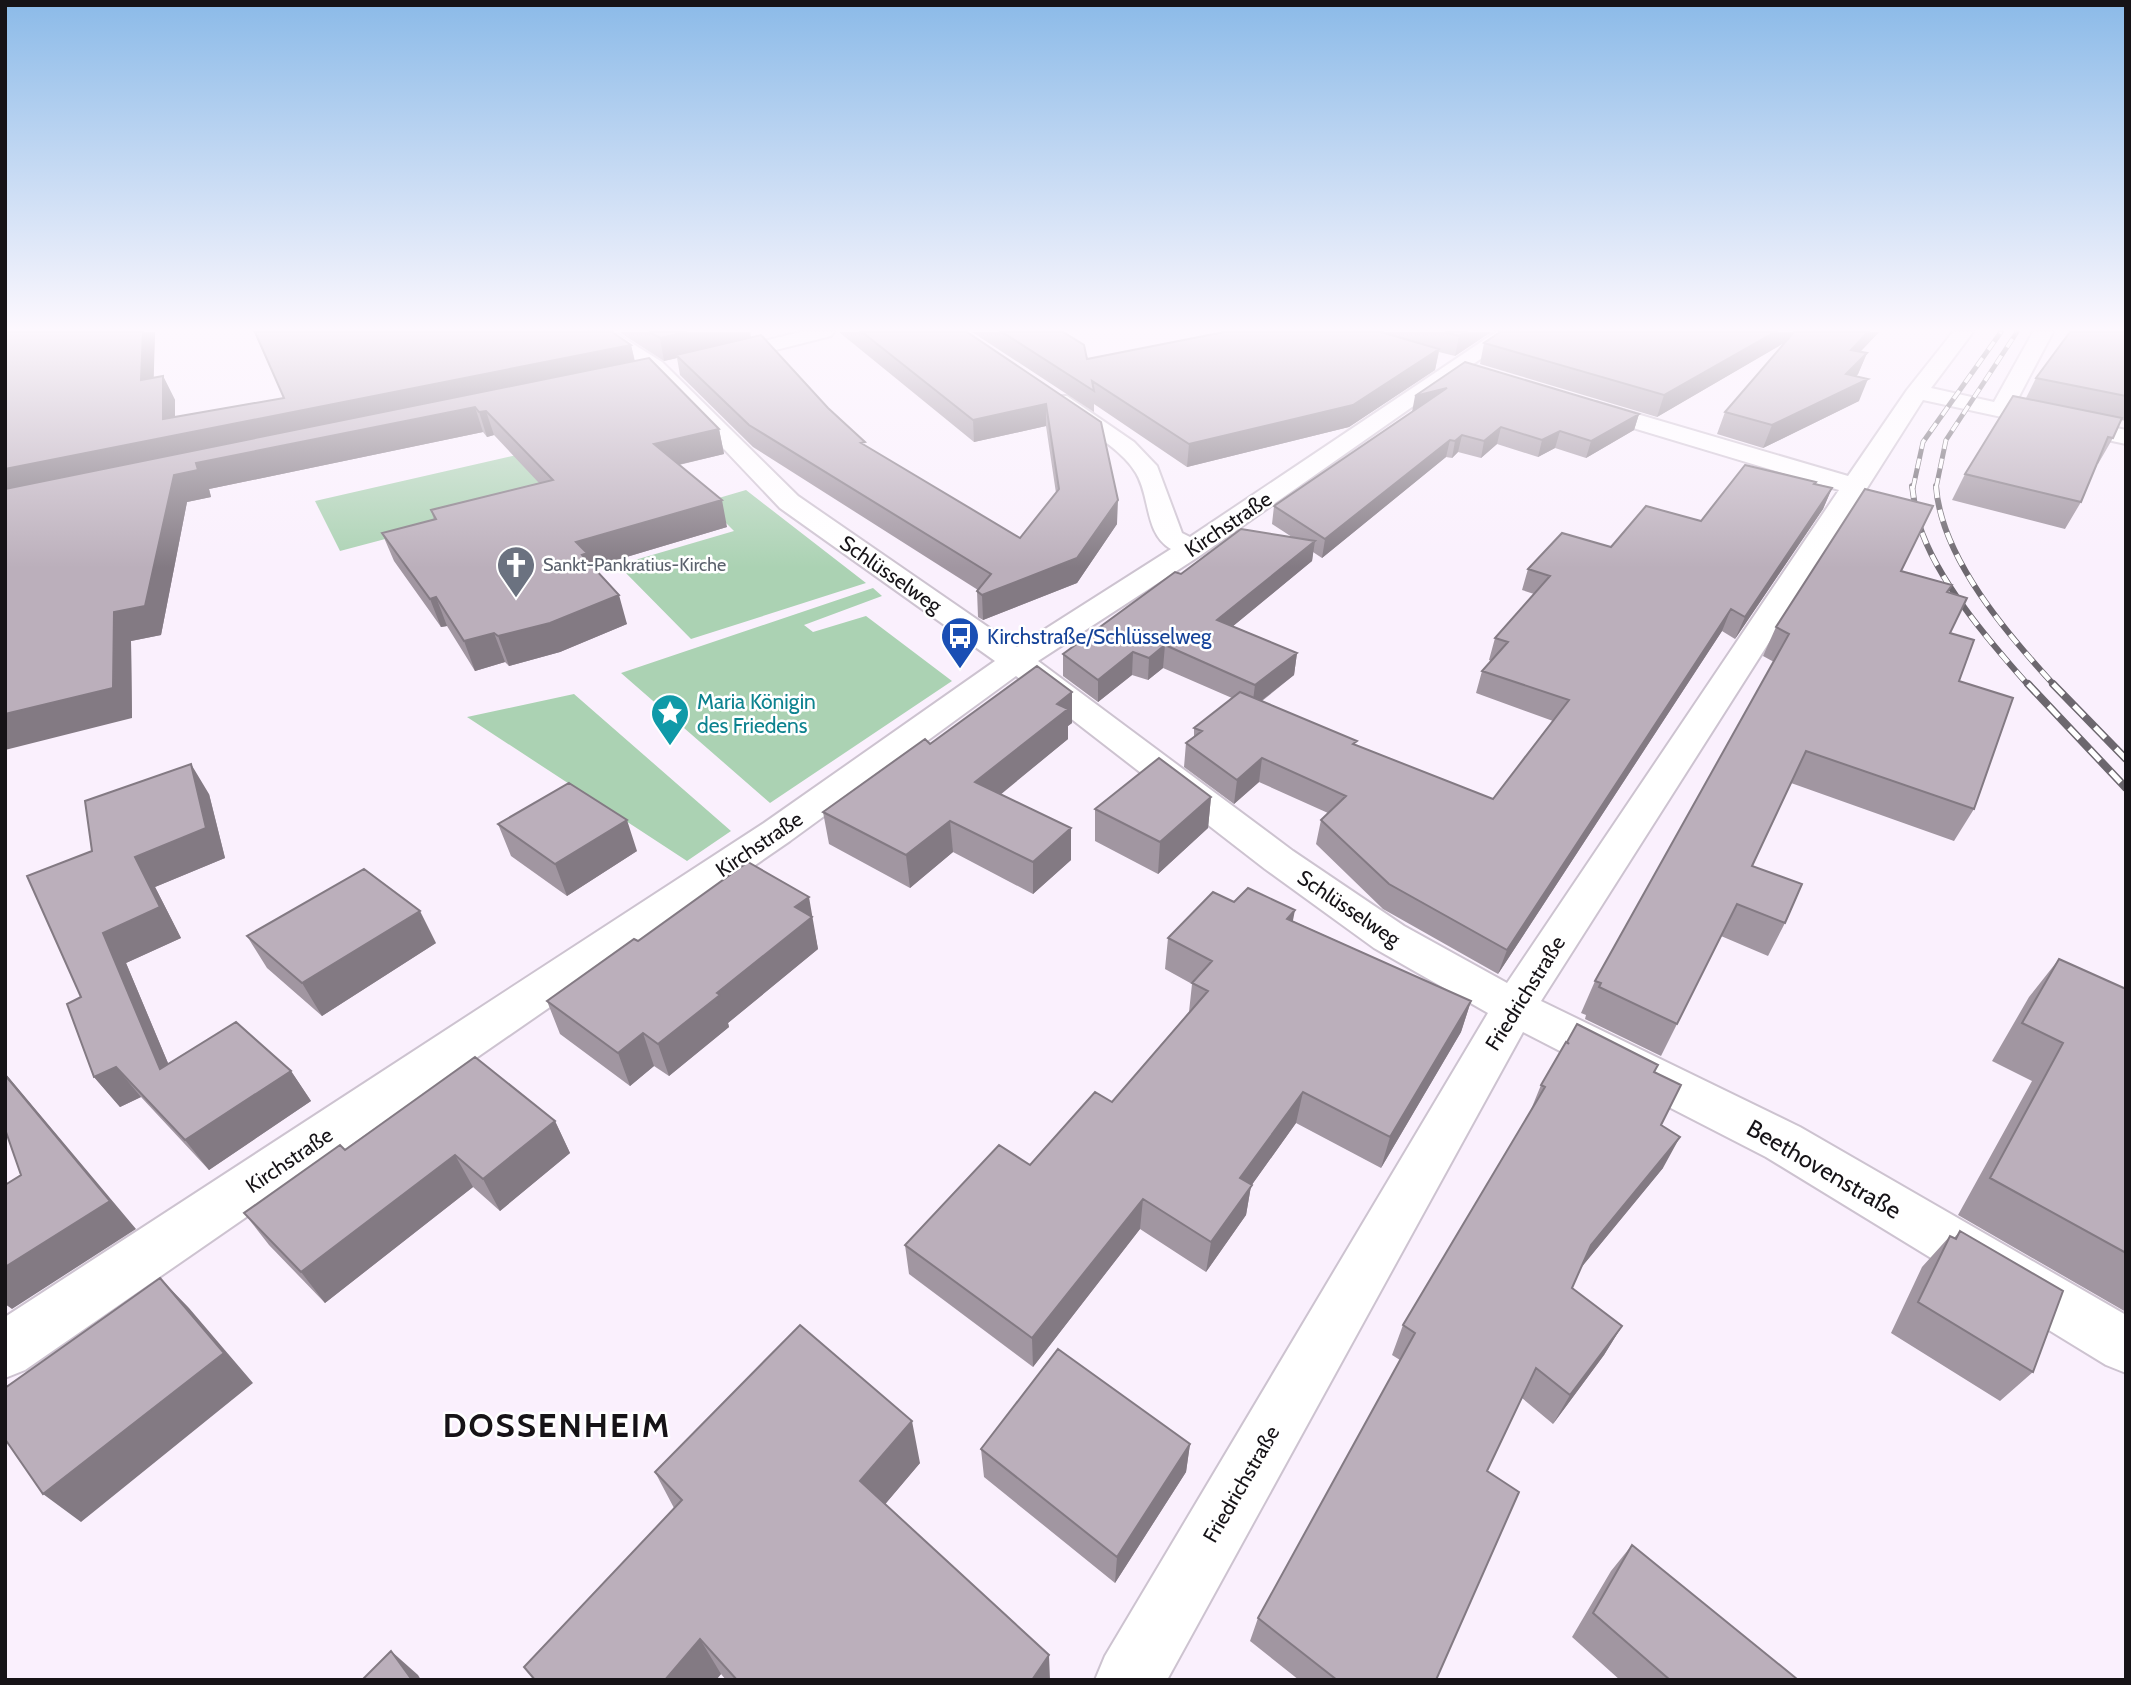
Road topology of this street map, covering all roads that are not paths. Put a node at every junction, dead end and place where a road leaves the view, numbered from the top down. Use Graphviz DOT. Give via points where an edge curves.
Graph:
graph roads {
  1 [pos="714,411"];
  2 [pos="1072,411"];
  3 [pos="1395,411"];
  4 [pos="1600,411"];
  5 [pos="1905,411"];
  6 [pos="2004,411"];
  7 [pos="2126,437"];
  8 [pos="1854,486"];
  9 [pos="1191,549"];
  10 [pos="1015,662"];
  11 [pos="1514,1007"];
  12 [pos="2126,1346"];
  13 [pos="5,1350"];
  14 [pos="1129,1680"];
  1 -- 10 [label="street, Schlüsselweg" via="759,476 789,502"];
  2 -- 9 [label="street" via="1125,447 1148,471 1170,537"];
  3 -- 9 [label="street, Kirchstraße"];
  4 -- 8 [label="street"];
  5 -- 8 [label="street, Friedrichstraße"];
  6 -- 7 [label="street"];
  8 -- 11 [label="street, Friedrichstraße"];
  9 -- 10 [label="street, Kirchstraße"];
  10 -- 11 [label="street, Schlüsselweg" via="1389,937"];
  10 -- 13 [label="street, Kirchstraße" via="766,840"];
  11 -- 12 [label="street, Beethovenstraße" via="1783,1143"];
  11 -- 14 [label="street, Friedrichstraße"];
}
